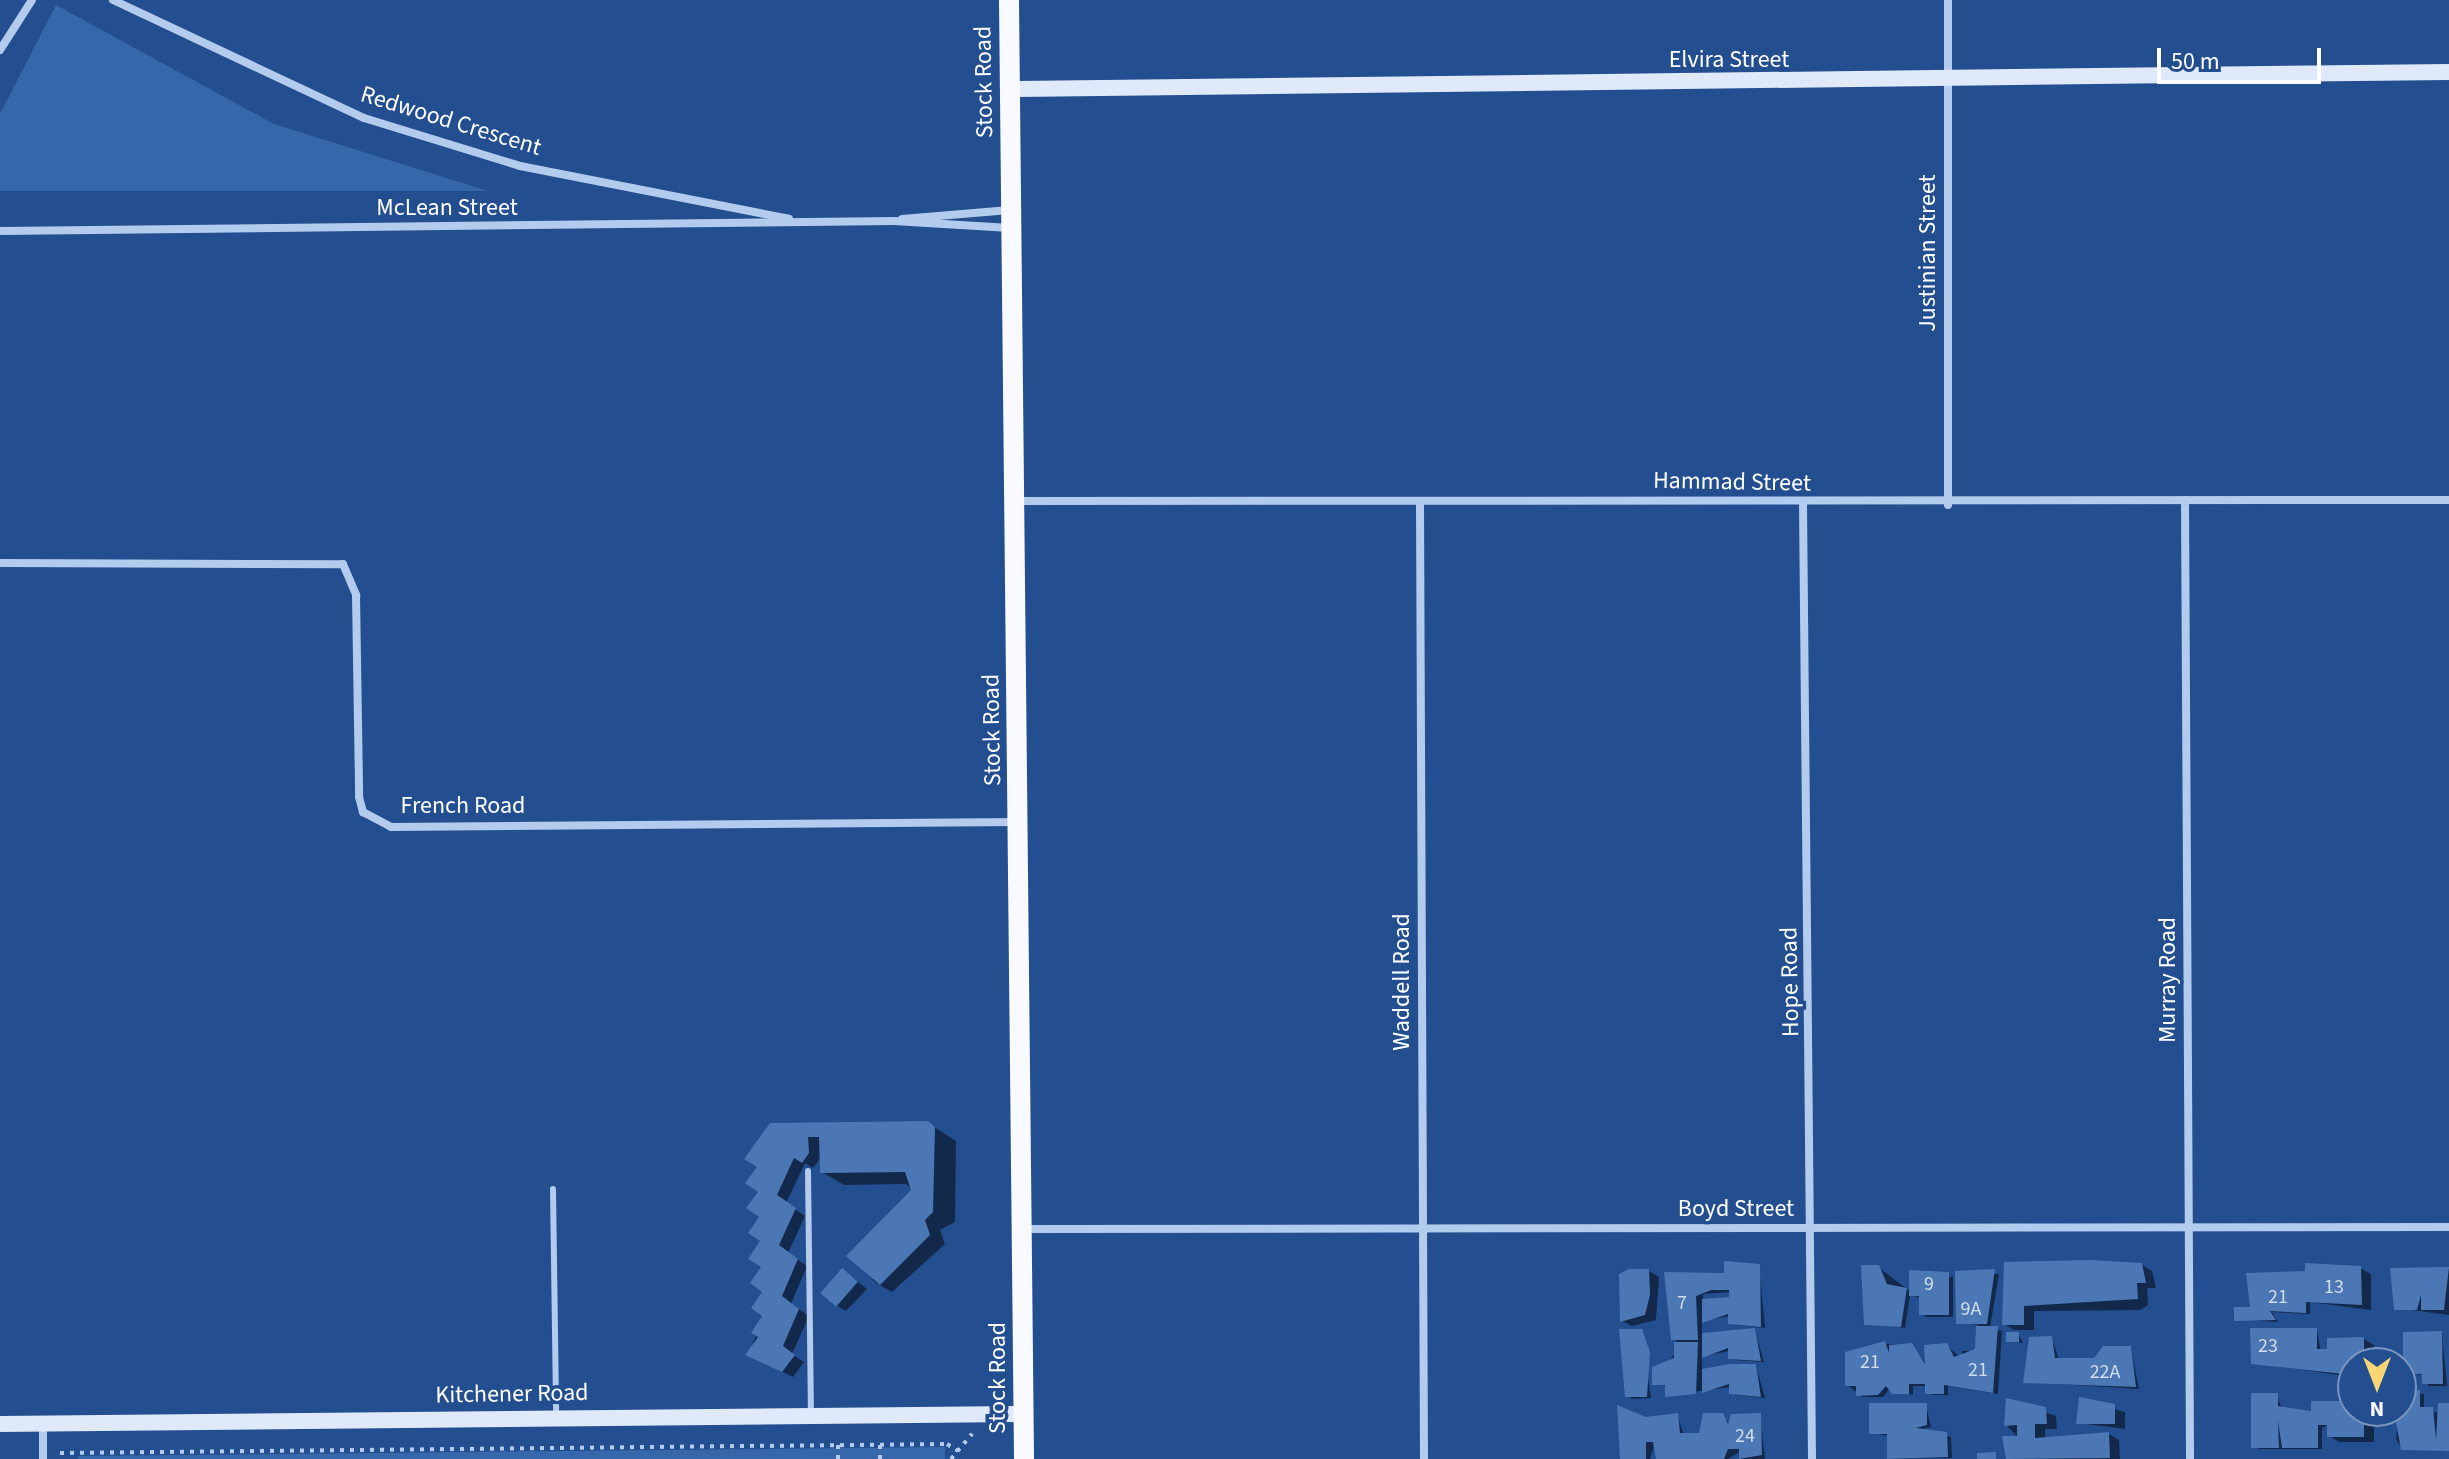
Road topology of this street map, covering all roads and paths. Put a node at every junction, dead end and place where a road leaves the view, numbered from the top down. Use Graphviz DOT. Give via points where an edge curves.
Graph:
graph roads {
  1 [pos="32,0"];
  2 [pos="113,0"];
  3 [pos="1009,0"];
  4 [pos="1948,0"];
  5 [pos="0,50"];
  6 [pos="2449,72"];
  7 [pos="1948,82"];
  8 [pos="1010,89"];
  9 [pos="1010,219"];
  10 [pos="799,221"];
  11 [pos="894,221"];
  12 [pos="0,231"];
  13 [pos="2185,500"];
  14 [pos="2449,500"];
  15 [pos="1015,501"];
  16 [pos="1803,504"];
  17 [pos="1420,505"];
  18 [pos="1948,505"];
  19 [pos="0,563"];
  20 [pos="1019,822"];
  21 [pos="808,1171"];
  22 [pos="553,1189"];
  23 [pos="2449,1227"];
  24 [pos="2190,1228"];
  25 [pos="1022,1229"];
  26 [pos="1813,1229"];
  27 [pos="1423,1231"];
  28 [pos="1025,1414"];
  29 [pos="811,1416"];
  30 [pos="556,1417"];
  31 [pos="0,1424"];
  32 [pos="43,1424"];
  33 [pos="973,1430"];
  34 [pos="880,1444"];
  35 [pos="838,1445"];
  36 [pos="958,1451"];
  37 [pos="60,1453"];
  38 [pos="43,1459"];
  39 [pos="838,1459"];
  40 [pos="880,1459"];
  41 [pos="951,1459"];
  42 [pos="1024,1459"];
  43 [pos="1424,1459"];
  44 [pos="1812,1459"];
  45 [pos="2190,1459"];
  1 -- 5 [label="street"];
  2 -- 10 [label="street, Redwood Crescent" via="364,118 520,166"];
  3 -- 8 [label="main road, Stock Road"];
  4 -- 7 [label="street, Justinian Street"];
  6 -- 7 [label="street, Elvira Street"];
  7 -- 8 [label="street, Elvira Street"];
  7 -- 18 [label="street, Justinian Street"];
  8 -- 9 [label="main road, Stock Road"];
  9 -- 11 [label="street, McLean Street"];
  9 -- 11 [label="street, McLean Street"];
  9 -- 15 [label="main road, Stock Road"];
  10 -- 11 [label="street, McLean Street"];
  10 -- 12 [label="street, McLean Street"];
  13 -- 14 [label="street, Hammad Street"];
  13 -- 18 [label="street, Hammad Street"];
  13 -- 24 [label="street, Murray Road"];
  15 -- 17 [label="street, Hammad Street"];
  15 -- 20 [label="main road, Stock Road"];
  16 -- 17 [label="street, Hammad Street"];
  16 -- 18 [label="street, Hammad Street"];
  16 -- 26 [label="street, Hope Road"];
  17 -- 27 [label="street, Waddell Road"];
  19 -- 20 [label="street, French Road" via="343,564 356,595 359,797 363,812 391,827"];
  20 -- 25 [label="main road, Stock Road"];
  21 -- 29 [label="lane"];
  22 -- 30 [label="lane"];
  23 -- 24 [label="street, Boyd Street"];
  24 -- 26 [label="street, Boyd Street"];
  24 -- 45 [label="street, Murray Road"];
  25 -- 27 [label="street, Boyd Street"];
  25 -- 28 [label="main road, Stock Road"];
  26 -- 27 [label="street, Boyd Street"];
  26 -- 44 [label="street, Hope Road"];
  27 -- 43 [label="street, Waddell Road"];
  28 -- 29 [label="street, Kitchener Road"];
  28 -- 42 [label="main road, Stock Road"];
  29 -- 30 [label="street, Kitchener Road"];
  30 -- 32 [label="street, Kitchener Road"];
  31 -- 32 [label="street, Kitchener Road"];
  32 -- 38 [label="street"];
  33 -- 36 [label="path"];
  34 -- 35 [label="path"];
  34 -- 36 [label="path" via="947,1444"];
  34 -- 40 [label="path"];
  35 -- 37 [label="path"];
  35 -- 39 [label="path"];
  36 -- 41 [label="path"];
}
